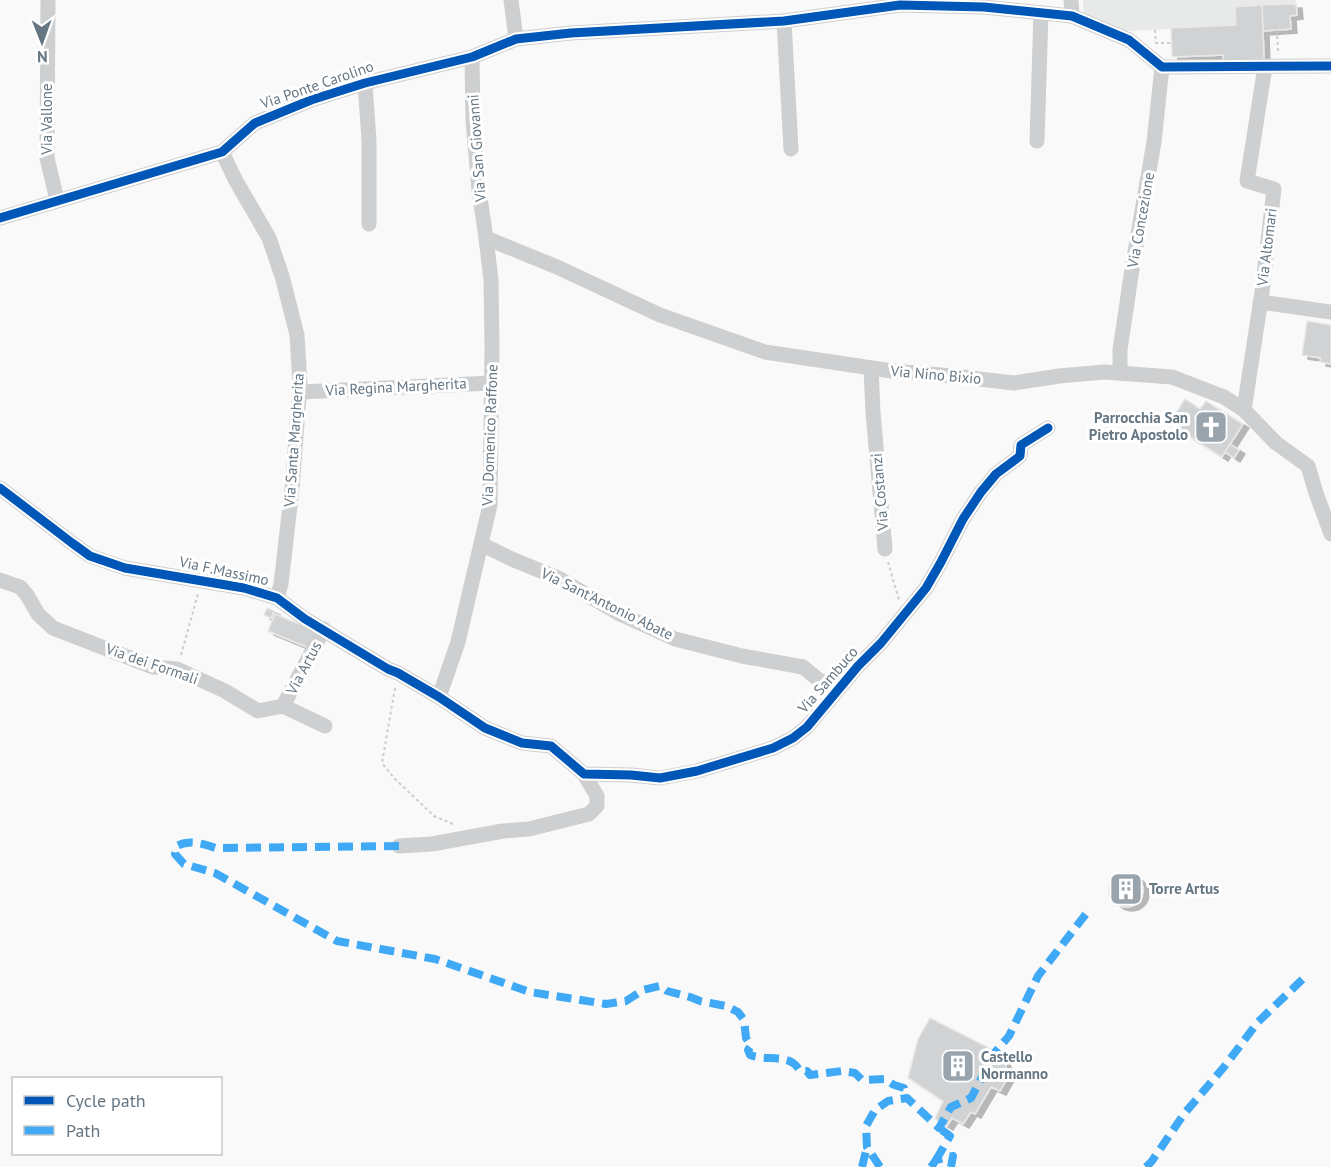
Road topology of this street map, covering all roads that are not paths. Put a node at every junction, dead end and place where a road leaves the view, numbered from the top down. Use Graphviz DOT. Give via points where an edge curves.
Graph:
graph roads {
  1 [pos="48,0"];
  2 [pos="511,0"];
  3 [pos="1071,0"];
  4 [pos="983,3"];
  5 [pos="1041,13"];
  6 [pos="1072,16"];
  7 [pos="784,21"];
  8 [pos="516,39"];
  9 [pos="472,57"];
  10 [pos="1331,66"];
  11 [pos="1162,67"];
  12 [pos="1272,67"];
  13 [pos="365,82"];
  14 [pos="1037,141"];
  15 [pos="791,149"];
  16 [pos="222,152"];
  17 [pos="57,200"];
  18 [pos="0,218"];
  19 [pos="369,224"];
  20 [pos="486,238"];
  21 [pos="1260,302"];
  22 [pos="1331,312"];
  23 [pos="871,368"];
  24 [pos="1120,373"];
  25 [pos="492,383"];
  26 [pos="300,392"];
  27 [pos="1244,410"];
  28 [pos="1048,428"];
  29 [pos="0,488"];
  30 [pos="1331,534"];
  31 [pos="481,544"];
  32 [pos="885,549"];
  33 [pos="0,580"];
  34 [pos="277,598"];
  35 [pos="324,629"];
  36 [pos="835,693"];
  37 [pos="439,697"];
  38 [pos="284,706"];
  39 [pos="325,726"];
  40 [pos="584,774"];
  41 [pos="399,846"];
  1 -- 17 [label="street, Via Vallone" via="47,158"];
  2 -- 8 [label="street"];
  3 -- 6 [label="street"];
  4 -- 5 [label="street, Via Ponte Carolino"];
  4 -- 7 [label="street, Via Ponte Carolino" via="900,5"];
  5 -- 6 [label="street, Via Ponte Carolino"];
  5 -- 14 [label="street"];
  6 -- 11 [label="street, Via Ponte Carolino" via="1129,40"];
  7 -- 8 [label="street, Via Ponte Carolino"];
  7 -- 15 [label="street"];
  8 -- 9 [label="street, Via Ponte Carolino"];
  9 -- 13 [label="street, Via Ponte Carolino"];
  9 -- 20 [label="street, Via San Giovanni" via="473,120"];
  10 -- 12 [label="street"];
  11 -- 12 [label="street"];
  11 -- 24 [label="street, Via Concezione" via="1154,142 1120,350"];
  12 -- 21 [label="street, Via Altomari" via="1247,182 1274,189"];
  13 -- 16 [label="street, Via Ponte Carolino" via="255,123"];
  13 -- 19 [label="street"];
  16 -- 17 [label="street, Via Ponte Carolino"];
  16 -- 26 [label="street, Via Santa Margherita" via="269,238 282,276 297,335"];
  17 -- 18 [label="street, Via Ponte Carolino"];
  20 -- 23 [label="street, Via Nino Bixio" via="660,315 765,352"];
  20 -- 25 [label="street, Via Domenico Raffone" via="491,280"];
  21 -- 22 [label="street"];
  21 -- 27 [label="street, Via Altomari"];
  23 -- 24 [label="street, Via Nino Bixio" via="1014,383"];
  23 -- 32 [label="street, Via Costanzi"];
  24 -- 27 [label="street, Via Nino Bixio" via="1172,377 1224,397"];
  25 -- 26 [label="street, Via Regina Margherita"];
  25 -- 31 [label="street, Via Domenico Raffone" via="490,505"];
  26 -- 34 [label="street, Via Santa Margherita"];
  27 -- 30 [label="street, Via Nino Bixio" via="1276,443 1308,466"];
  28 -- 36 [label="street, Via Sambuco" via="1021,445 1020,456 996,474 981,492 926,588"];
  29 -- 34 [label="street, Via F.Massimo" via="90,556 125,568 244,588"];
  31 -- 36 [label="street, Via Sant'Antonio Abate" via="558,578 620,614 675,639 803,667"];
  31 -- 37 [label="street, Via Domenico Raffone" via="458,642"];
  33 -- 38 [label="street, Via dei Formali" via="20,587 53,628 153,666 177,669 258,711"];
  34 -- 35 [label="street, Via F.Massimo"];
  35 -- 37 [label="street, Via F.Massimo"];
  35 -- 38 [label="street, Via Artus"];
  36 -- 40 [label="street, Via Sambuco" via="807,728 773,748 660,778"];
  37 -- 40 [label="street" via="485,728 522,743 551,746"];
  38 -- 39 [label="street"];
  40 -- 41 [label="street" via="597,796 597,806 589,814 529,829"];
}
